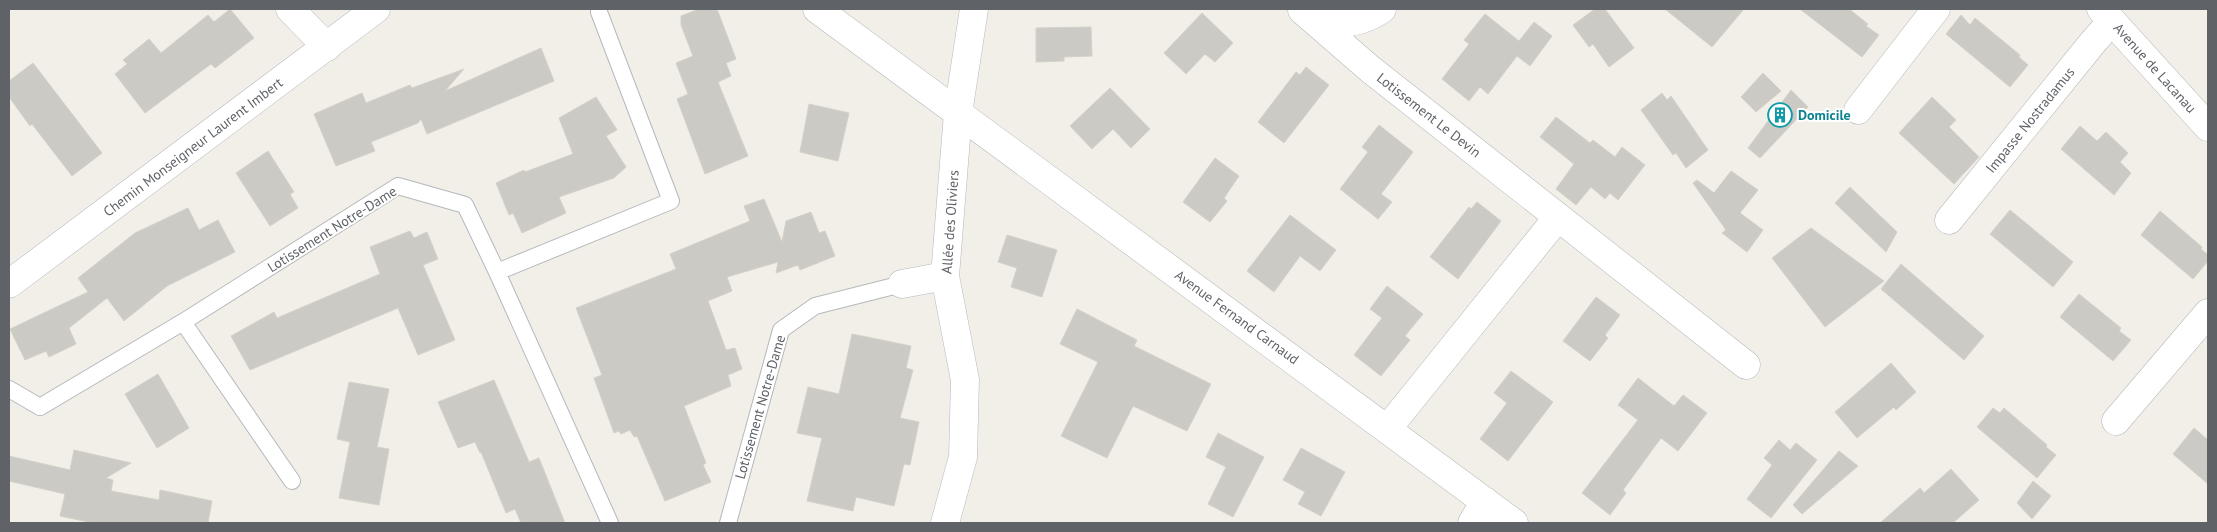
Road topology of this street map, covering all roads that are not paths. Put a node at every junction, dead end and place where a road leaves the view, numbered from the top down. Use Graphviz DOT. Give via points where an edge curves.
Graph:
graph roads {
  1 [pos="290,9"];
  2 [pos="376,9"];
  3 [pos="974,9"];
  4 [pos="1382,9"];
  5 [pos="1936,9"];
  6 [pos="1302,10"];
  7 [pos="599,12"];
  8 [pos="828,13"];
  9 [pos="2107,15"];
  10 [pos="327,46"];
  11 [pos="1858,110"];
  12 [pos="958,113"];
  13 [pos="2208,127"];
  14 [pos="1558,217"];
  15 [pos="1949,220"];
  16 [pos="497,272"];
  17 [pos="945,276"];
  18 [pos="9,284"];
  19 [pos="902,284"];
  20 [pos="2208,313"];
  21 [pos="183,322"];
  22 [pos="1746,365"];
  23 [pos="9,389"];
  24 [pos="2116,421"];
  25 [pos="1388,428"];
  26 [pos="292,481"];
  27 [pos="1478,512"];
  28 [pos="610,523"];
  29 [pos="728,523"];
  30 [pos="945,523"];
  31 [pos="1514,523"];
  1 -- 10 [label="street"];
  2 -- 10 [label="street, Chemin Monseigneur Laurent Imbert"];
  3 -- 12 [label="street, Allée des Oliviers"];
  4 -- 6 [label="street" via="1349,23 1326,21"];
  5 -- 11 [label="street"];
  6 -- 14 [label="street, Lotissement Le Devin" via="1370,69"];
  7 -- 16 [label="lane" via="671,201"];
  8 -- 12 [label="street"];
  9 -- 13 [label="street, Avenue de Lacanau"];
  9 -- 15 [label="street, Impasse Nostradamus" via="2094,41"];
  10 -- 18 [label="street, Chemin Monseigneur Laurent Imbert"];
  12 -- 17 [label="street, Allée des Oliviers"];
  12 -- 25 [label="street, Avenue Fernand Carnaud"];
  14 -- 22 [label="street, Lotissement Le Devin"];
  14 -- 25 [label="street"];
  16 -- 21 [label="lane, Lotissement Notre-Dame" via="464,205 398,186"];
  16 -- 28 [label="lane, Lotissement Notre-Dame"];
  17 -- 19 [label="street"];
  17 -- 30 [label="street, Allée des Oliviers" via="965,380 963,457"];
  19 -- 29 [label="lane, Lotissement Notre-Dame" via="816,306 781,330"];
  20 -- 24 [label="street"];
  21 -- 23 [label="lane, Lotissement Notre-Dame" via="40,407"];
  21 -- 26 [label="lane"];
  25 -- 27 [label="street, Avenue Fernand Carnaud"];
  27 -- 31 [label="street, Avenue Fernand Carnaud"];
}
